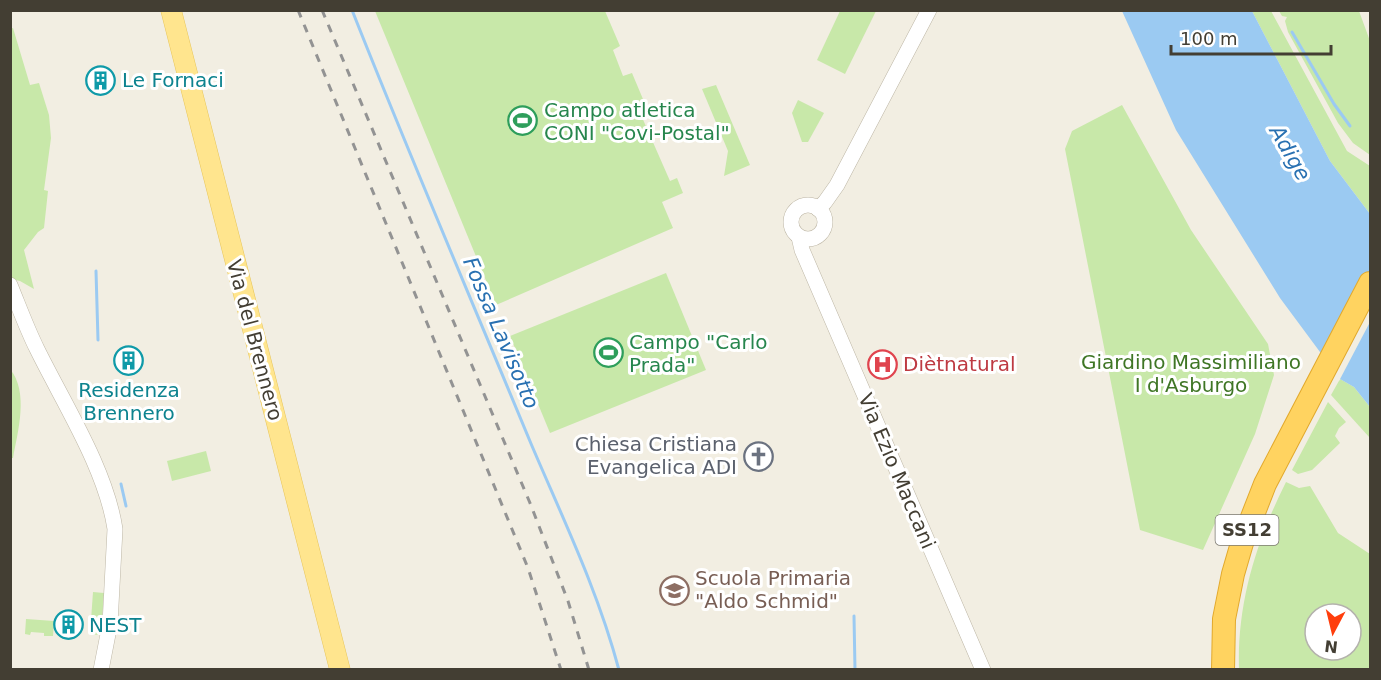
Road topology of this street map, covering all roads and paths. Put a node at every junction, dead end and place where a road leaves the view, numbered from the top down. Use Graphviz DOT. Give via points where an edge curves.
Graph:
graph roads {
  1 [pos="171,10"];
  2 [pos="929,10"];
  3 [pos="818,209"];
  4 [pos="799,237"];
  5 [pos="817,237"];
  6 [pos="813,272"];
  7 [pos="1371,283"];
  8 [pos="10,285"];
  9 [pos="1371,309"];
  10 [pos="1313,405"];
  11 [pos="101,669"];
  12 [pos="340,669"];
  13 [pos="982,669"];
  14 [pos="1223,669"];
  15 [pos="1234,669"];
  1 -- 12 [label="main road, Via del Brennero"];
  2 -- 3 [label="street" via="837,184"];
  3 -- 4 [label="street" via="808,206 794,213 791,225"];
  3 -- 5 [label="street" via="825,222"];
  4 -- 5 [label="street"];
  4 -- 6 [label="street, Via Ezio Maccani"];
  5 -- 6 [label="street, Via Ezio Maccani"];
  6 -- 13 [label="street, Via Ezio Maccani"];
  7 -- 10 [label="highway, SS12"];
  8 -- 11 [label="street" via="86,446 116,529 110,624"];
  9 -- 10 [label="highway, SS12"];
  10 -- 14 [label="highway, SS12" via="1265,484 1242,543 1224,620"];
  10 -- 15 [label="highway, SS12" via="1269,503 1243,578 1235,618"];
}
